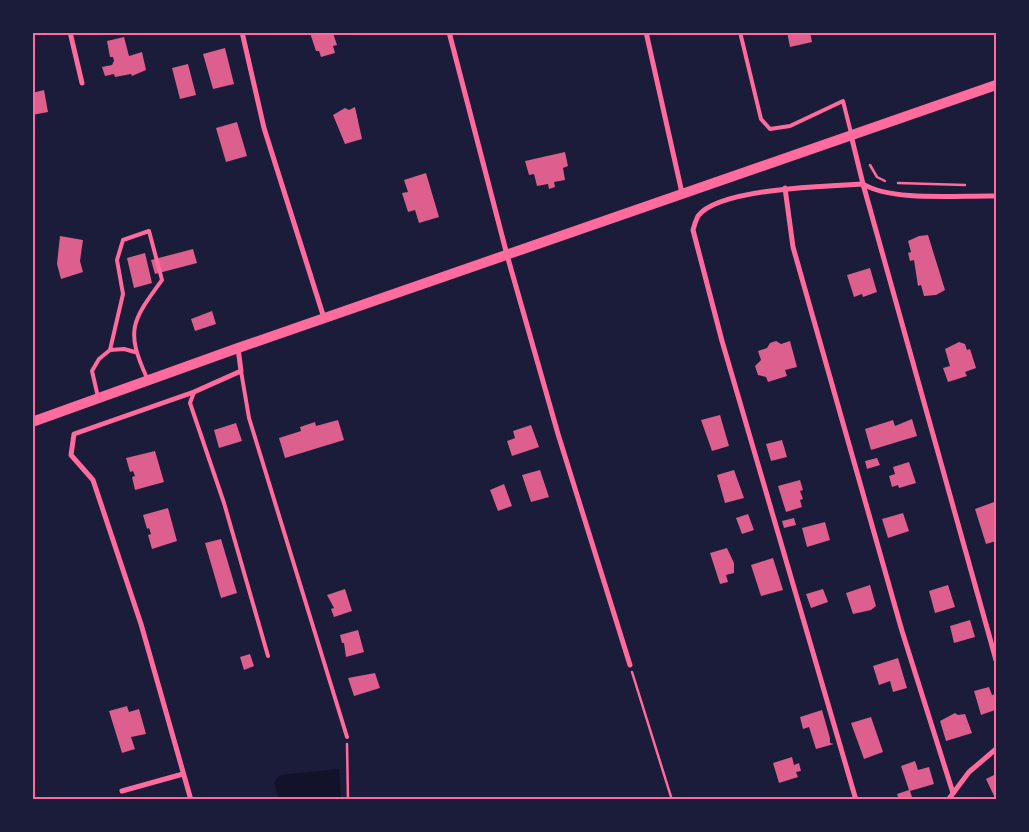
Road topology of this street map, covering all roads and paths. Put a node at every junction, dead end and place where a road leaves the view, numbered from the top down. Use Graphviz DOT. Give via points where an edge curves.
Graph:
graph roads {
  1 [pos="70,32"];
  2 [pos="242,32"];
  3 [pos="449,32"];
  4 [pos="646,32"];
  5 [pos="740,32"];
  6 [pos="82,83"];
  7 [pos="996,85"];
  8 [pos="851,136"];
  9 [pos="870,165"];
  10 [pos="889,182"];
  11 [pos="894,183"];
  12 [pos="863,184"];
  13 [pos="968,186"];
  14 [pos="785,188"];
  15 [pos="682,193"];
  16 [pos="996,196"];
  17 [pos="508,255"];
  18 [pos="324,319"];
  19 [pos="238,348"];
  20 [pos="110,350"];
  21 [pos="135,352"];
  22 [pos="241,371"];
  23 [pos="148,380"];
  24 [pos="194,392"];
  25 [pos="98,399"];
  26 [pos="32,422"];
  27 [pos="268,656"];
  28 [pos="996,660"];
  29 [pos="630,666"];
  30 [pos="346,737"];
  31 [pos="996,748"];
  32 [pos="183,774"];
  33 [pos="122,791"];
  34 [pos="953,793"];
  35 [pos="191,800"];
  36 [pos="348,800"];
  37 [pos="672,800"];
  38 [pos="856,800"];
  39 [pos="948,800"];
  40 [pos="955,800"];
  1 -- 6 [label="street"];
  2 -- 18 [label="street" via="264,128"];
  3 -- 17 [label="street"];
  4 -- 15 [label="street"];
  5 -- 8 [label="lane" via="761,120 770,129 790,126 843,101"];
  7 -- 8 [label="main road"];
  8 -- 12 [label="street"];
  8 -- 15 [label="main road"];
  9 -- 10 [label="path" via="877,177"];
  11 -- 13 [label="path"];
  12 -- 14 [label="street"];
  12 -- 16 [label="street" via="884,193"];
  12 -- 28 [label="street"];
  14 -- 34 [label="street" via="796,256 902,631"];
  14 -- 38 [label="street" via="728,199 709,207 698,216 693,230 719,332"];
  15 -- 17 [label="main road"];
  17 -- 18 [label="main road"];
  17 -- 29 [label="street" via="558,434"];
  18 -- 19 [label="main road"];
  19 -- 22 [label="street"];
  19 -- 23 [label="main road"];
  20 -- 21 [label="lane"];
  20 -- 21 [label="lane" via="123,294 117,260 123,240 149,231 162,280 139,311 133,331"];
  20 -- 25 [label="lane" via="92,370"];
  21 -- 23 [label="lane"];
  22 -- 24 [label="street"];
  22 -- 30 [label="lane" via="249,418"];
  23 -- 25 [label="main road"];
  24 -- 27 [label="lane" via="190,402 224,503"];
  24 -- 32 [label="street" via="74,434 71,455 94,480 141,624"];
  25 -- 26 [label="main road"];
  29 -- 37 [label="path"];
  30 -- 36 [label="path"];
  31 -- 34 [label="street" via="969,772"];
  32 -- 33 [label="street"];
  32 -- 35 [label="street"];
  34 -- 39 [label="street"];
  34 -- 40 [label="lane"];
}
